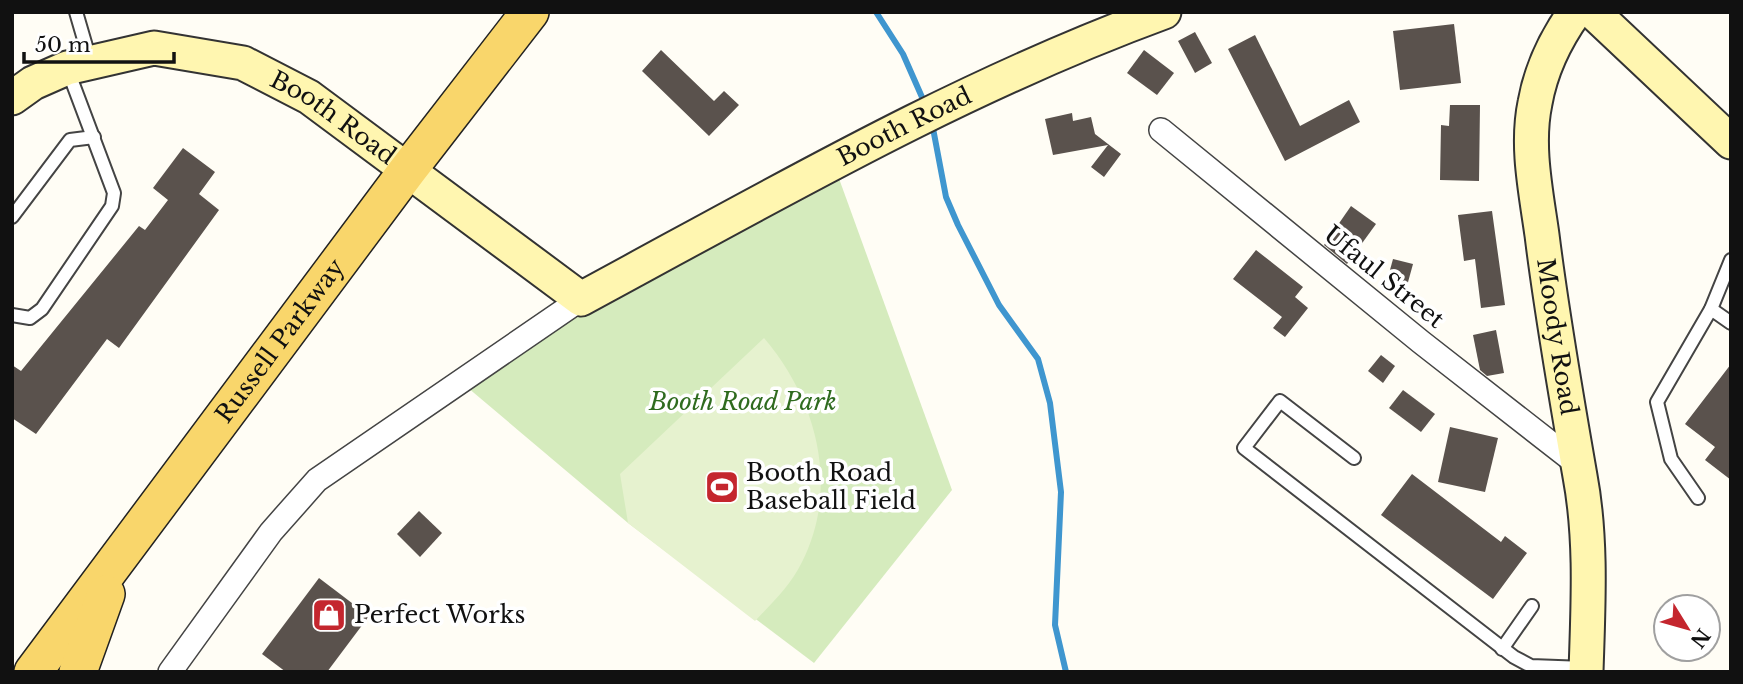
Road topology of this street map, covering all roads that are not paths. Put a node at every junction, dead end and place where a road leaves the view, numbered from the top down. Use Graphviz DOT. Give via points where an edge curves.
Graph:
graph roads {
  1 [pos="76,12"];
  2 [pos="530,12"];
  3 [pos="1164,12"];
  4 [pos="1575,12"];
  5 [pos="1593,12"];
  6 [pos="1629,12"];
  7 [pos="1650,63"];
  8 [pos="78,64"];
  9 [pos="12,98"];
  10 [pos="1161,130"];
  11 [pos="94,137"];
  12 [pos="1731,142"];
  13 [pos="407,171"];
  14 [pos="12,217"];
  15 [pos="1731,260"];
  16 [pos="581,299"];
  17 [pos="1711,309"];
  18 [pos="12,315"];
  19 [pos="1731,323"];
  20 [pos="1354,458"];
  21 [pos="1576,463"];
  22 [pos="1698,498"];
  23 [pos="120,555"];
  24 [pos="1532,607"];
  25 [pos="66,628"];
  26 [pos="1502,649"];
  27 [pos="12,655"];
  28 [pos="1586,670"];
  29 [pos="33,672"];
  30 [pos="78,672"];
  31 [pos="170,672"];
  1 -- 8 [label="lane"];
  2 -- 13 [label="main road, Russell Parkway"];
  3 -- 16 [label="street, Booth Road" via="929,113 777,190"];
  4 -- 21 [label="street, Moody Road" via="1544,68 1534,105 1532,141 1555,339"];
  5 -- 7 [label="street"];
  6 -- 7 [label="street" via="1645,41"];
  7 -- 12 [label="street"];
  8 -- 9 [label="street, Booth Road"];
  8 -- 11 [label="lane"];
  8 -- 13 [label="street, Booth Road" via="154,48 243,63 309,97"];
  10 -- 21 [label="street, Ufaul Street"];
  11 -- 14 [label="lane" via="70,140"];
  11 -- 18 [label="lane" via="114,193 112,206 42,309 30,318"];
  13 -- 16 [label="street, Booth Road"];
  13 -- 23 [label="main road, Russell Parkway"];
  15 -- 17 [label="lane"];
  16 -- 31 [label="street, Booth Road" via="317,480 271,532"];
  17 -- 19 [label="lane"];
  17 -- 22 [label="lane" via="1657,402 1671,459"];
  20 -- 26 [label="lane" via="1280,401 1244,448"];
  21 -- 28 [label="street, Moody Road" via="1589,570"];
  23 -- 25 [label="main road, Russell Parkway"];
  23 -- 30 [label="main road"];
  24 -- 26 [label="lane"];
  25 -- 27 [label="main road"];
  25 -- 29 [label="main road, Russell Parkway"];
  26 -- 28 [label="lane" via="1531,666"];
}
